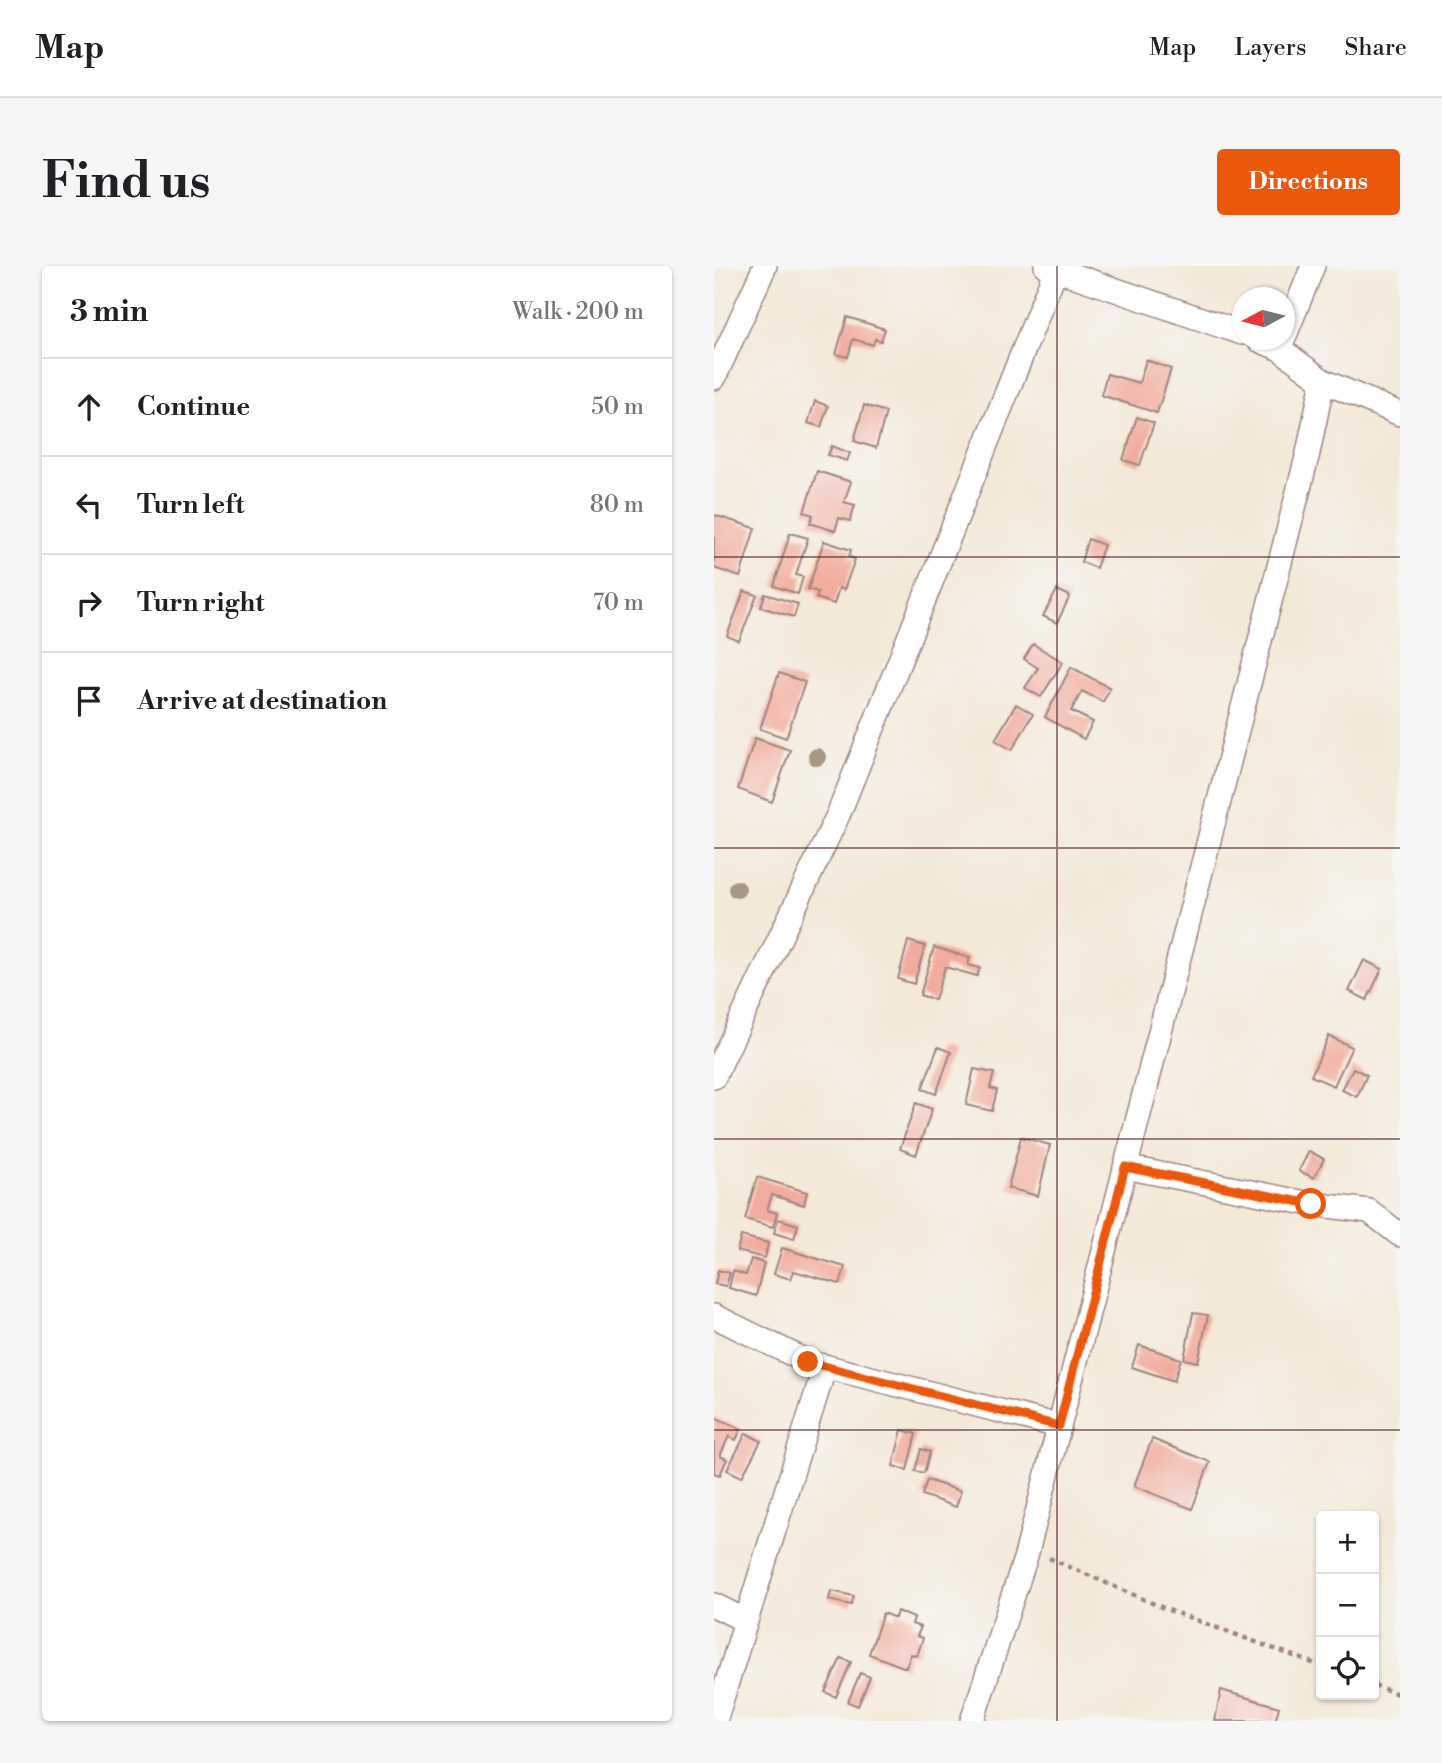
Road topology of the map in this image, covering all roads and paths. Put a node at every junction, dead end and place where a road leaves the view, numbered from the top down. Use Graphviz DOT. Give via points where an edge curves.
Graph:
graph roads {
  1 [pos="765,266"];
  2 [pos="1313,266"];
  3 [pos="1051,268"];
  4 [pos="1295,312"];
  5 [pos="1232,330"];
  6 [pos="1291,350"];
  7 [pos="714,378"];
  8 [pos="1323,381"];
  9 [pos="1400,414"];
  10 [pos="714,1077"];
  11 [pos="1125,1167"];
  12 [pos="1400,1236"];
  13 [pos="714,1316"];
  14 [pos="825,1366"];
  15 [pos="1059,1426"];
  16 [pos="1027,1549"];
  17 [pos="714,1605"];
  18 [pos="746,1621"];
  19 [pos="1316,1664"];
  20 [pos="1379,1687"];
  21 [pos="1400,1695"];
  22 [pos="715,1721"];
  23 [pos="972,1721"];
  1 -- 7 [label="street"];
  2 -- 4 [label="street"];
  3 -- 5 [label="street"];
  3 -- 10 [label="street" via="839,813"];
  6 -- 8 [label="street"];
  8 -- 9 [label="street"];
  8 -- 11 [label="street"];
  11 -- 12 [label="street" via="1369,1211"];
  11 -- 15 [label="street"];
  13 -- 14 [label="street"];
  14 -- 15 [label="street"];
  14 -- 18 [label="street"];
  15 -- 16 [label="street"];
  16 -- 19 [label="path" via="1166,1609"];
  16 -- 23 [label="street"];
  17 -- 18 [label="street"];
  18 -- 22 [label="street"];
  20 -- 21 [label="path"];
}
